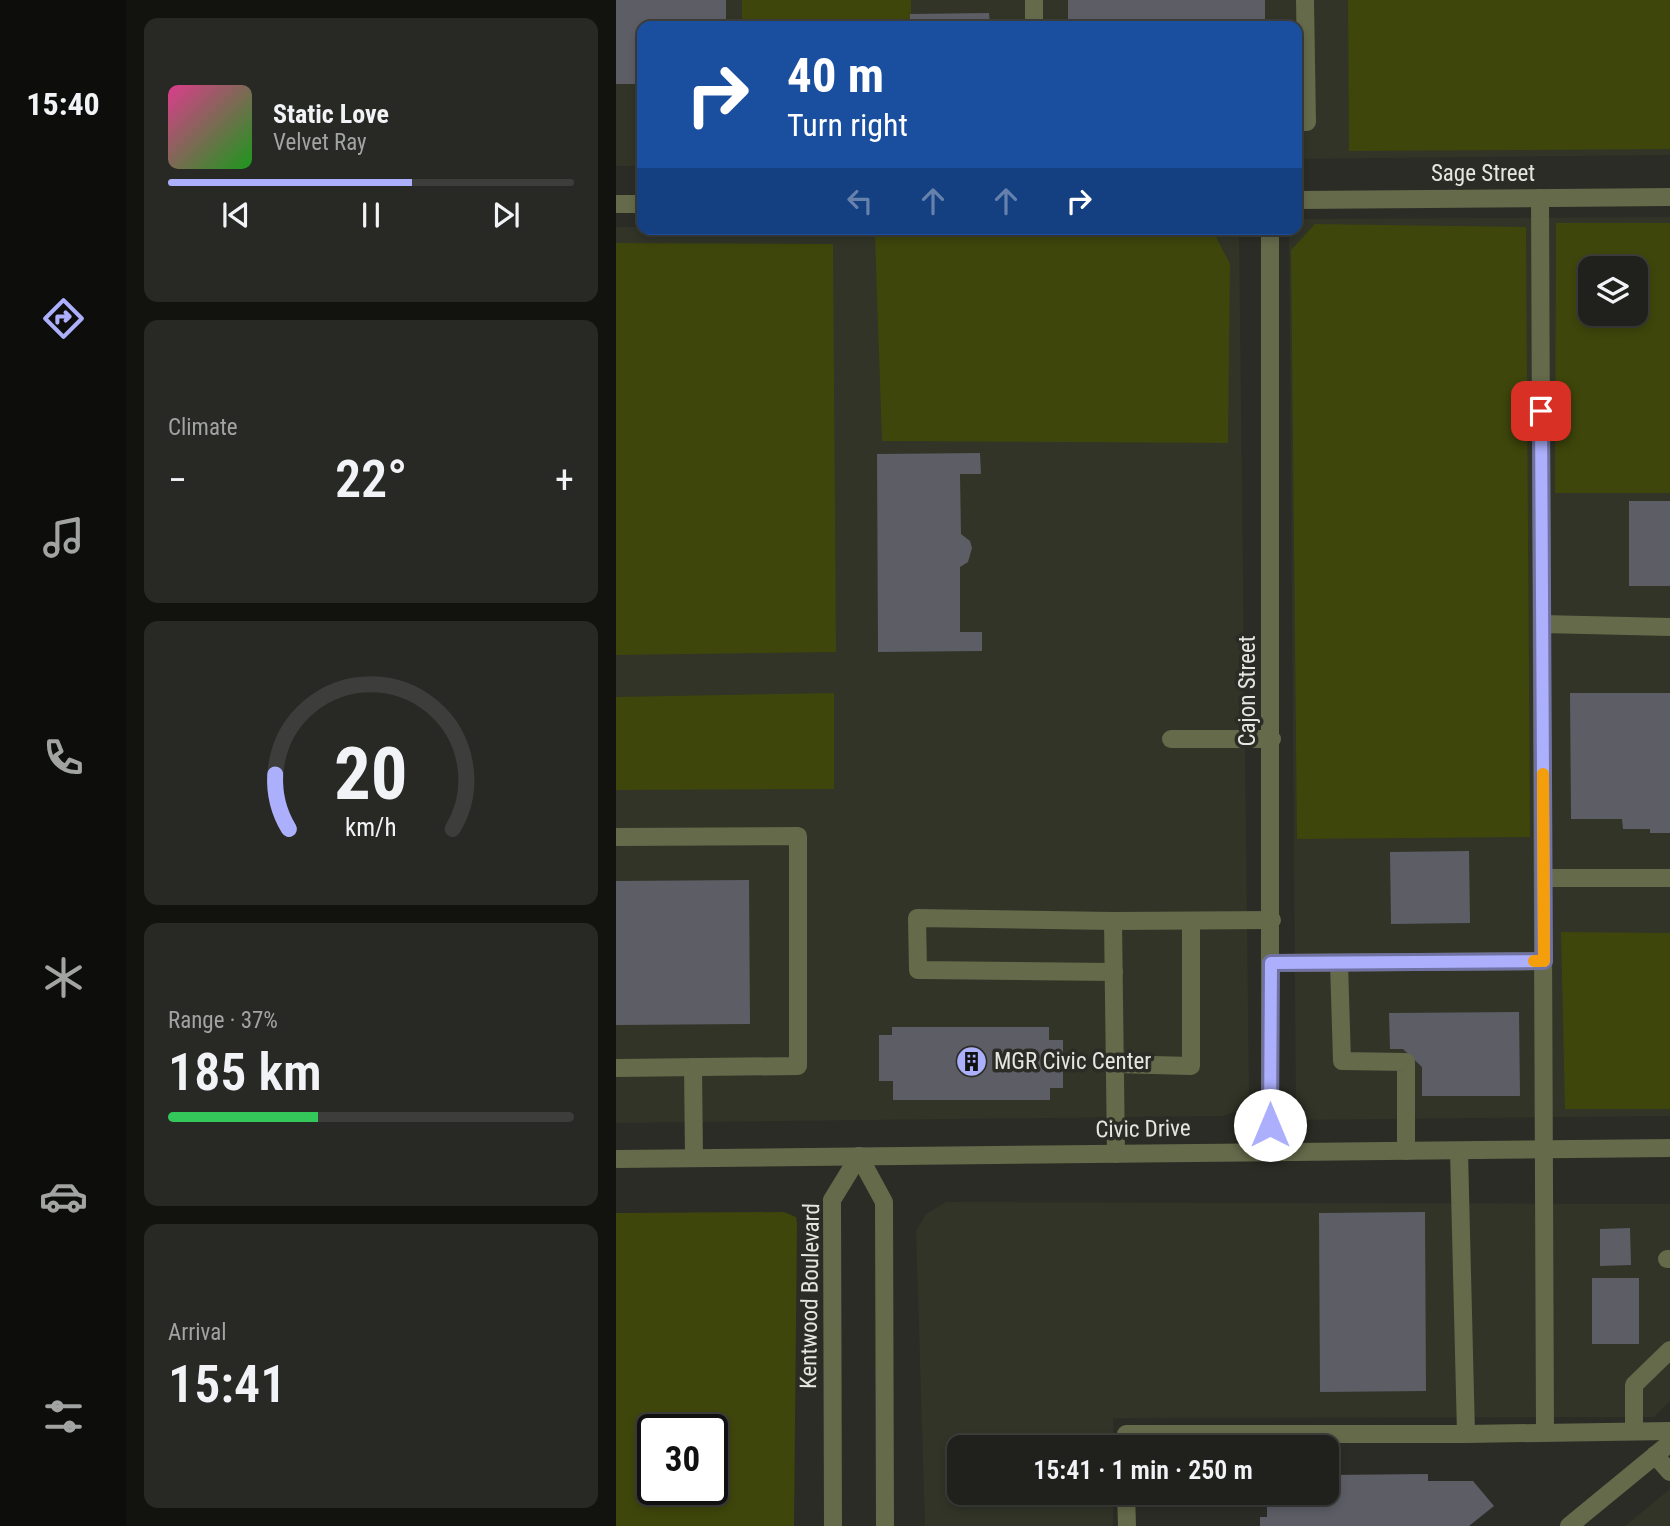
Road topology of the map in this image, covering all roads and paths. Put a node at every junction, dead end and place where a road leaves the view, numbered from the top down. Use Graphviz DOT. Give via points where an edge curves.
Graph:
graph roads {
  1 [pos="1034,0"];
  2 [pos="1305,0"];
  3 [pos="1034,21"];
  4 [pos="1302,122"];
  5 [pos="1670,197"];
  6 [pos="1540,198"];
  7 [pos="1302,200"];
  8 [pos="616,204"];
  9 [pos="637,204"];
  10 [pos="1270,235"];
  11 [pos="1542,624"];
  12 [pos="1670,627"];
  13 [pos="1171,739"];
  14 [pos="1272,739"];
  15 [pos="616,837"];
  16 [pos="1544,878"];
  17 [pos="1670,878"];
  18 [pos="1272,920"];
  19 [pos="1113,921"];
  20 [pos="1191,921"];
  21 [pos="1544,961"];
  22 [pos="1271,963"];
  23 [pos="1339,963"];
  24 [pos="1114,972"];
  25 [pos="1115,1064"];
  26 [pos="693,1067"];
  27 [pos="616,1068"];
  28 [pos="1670,1149"];
  29 [pos="1545,1150"];
  30 [pos="1406,1151"];
  31 [pos="1459,1151"];
  32 [pos="1270,1152"];
  33 [pos="1116,1154"];
  34 [pos="859,1156"];
  35 [pos="694,1158"];
  36 [pos="616,1159"];
  37 [pos="1670,1350"];
  38 [pos="1634,1431"];
  39 [pos="1670,1431"];
  40 [pos="1545,1432"];
  41 [pos="1466,1434"];
  42 [pos="1126,1435"];
  43 [pos="1670,1443"];
  44 [pos="1655,1455"];
  45 [pos="1670,1472"];
  46 [pos="1126,1505"];
  47 [pos="832,1526"];
  48 [pos="886,1526"];
  49 [pos="1127,1526"];
  50 [pos="1569,1526"];
  1 -- 3 [label="street"];
  2 -- 4 [label="street" via="1307,121"];
  5 -- 6 [label="street, Sage Street"];
  6 -- 7 [label="street, Sage Street"];
  6 -- 11 [label="street"];
  8 -- 9 [label="street"];
  10 -- 14 [label="street, Cajon Street"];
  11 -- 12 [label="street"];
  11 -- 16 [label="street"];
  13 -- 14 [label="street"];
  14 -- 18 [label="street, Cajon Street"];
  15 -- 26 [label="street" via="798,836 798,1066"];
  16 -- 17 [label="street"];
  16 -- 21 [label="street"];
  18 -- 20 [label="street"];
  18 -- 22 [label="street, Cajon Street"];
  19 -- 20 [label="street"];
  19 -- 24 [label="street"];
  19 -- 24 [label="street" via="917,918 918,970"];
  20 -- 25 [label="street" via="1191,1066"];
  21 -- 23 [label="street"];
  21 -- 29 [label="street"];
  22 -- 23 [label="street"];
  22 -- 32 [label="street, Cajon Street"];
  23 -- 30 [label="street" via="1342,1061 1406,1062"];
  24 -- 25 [label="street"];
  25 -- 33 [label="street"];
  26 -- 27 [label="street"];
  26 -- 35 [label="street"];
  28 -- 29 [label="street, Civic Drive"];
  29 -- 31 [label="street, Civic Drive"];
  29 -- 40 [label="street"];
  30 -- 31 [label="street, Civic Drive"];
  30 -- 32 [label="street, Civic Drive"];
  31 -- 41 [label="street"];
  32 -- 33 [label="street, Civic Drive"];
  33 -- 34 [label="street, Civic Drive"];
  34 -- 35 [label="street, Civic Drive"];
  34 -- 47 [label="street, Kentwood Boulevard" via="832,1200"];
  34 -- 48 [label="street" via="884,1202"];
  35 -- 36 [label="street, Civic Drive"];
  37 -- 38 [label="street" via="1634,1385"];
  38 -- 39 [label="street"];
  38 -- 40 [label="street"];
  40 -- 41 [label="street"];
  41 -- 42 [label="street"];
  43 -- 44 [label="street"];
  44 -- 45 [label="street"];
  44 -- 50 [label="street"];
  46 -- 49 [label="street"];
}
